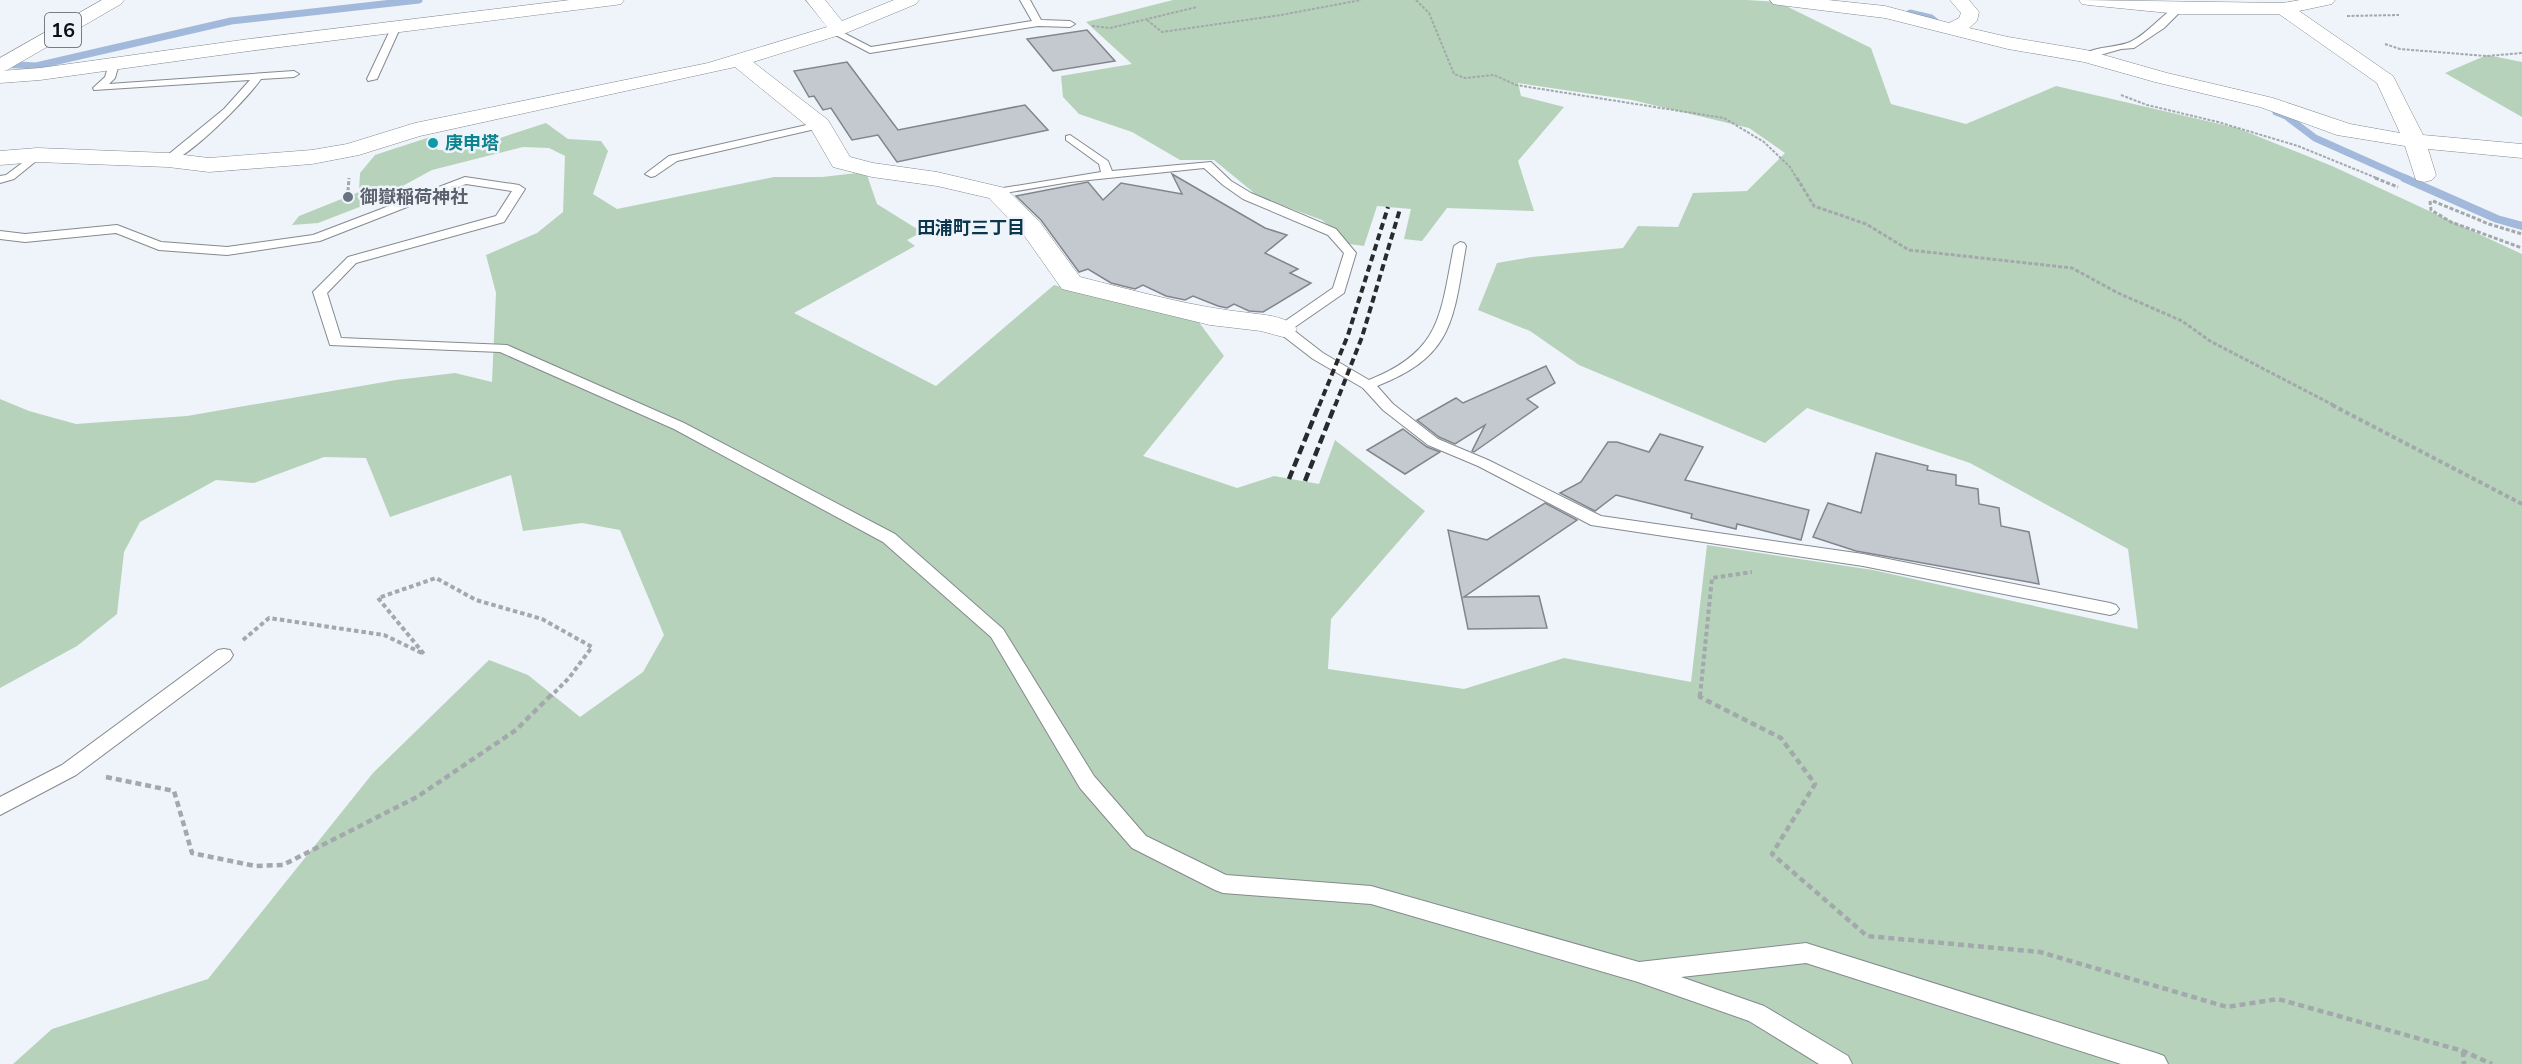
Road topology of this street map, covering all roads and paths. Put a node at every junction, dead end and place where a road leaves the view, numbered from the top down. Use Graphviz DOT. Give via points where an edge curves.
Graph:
graph roads {
  1 [pos="93,0"];
  2 [pos="115,0"];
  3 [pos="615,0"];
  4 [pos="814,0"];
  5 [pos="910,0"];
  6 [pos="1025,0"];
  7 [pos="1361,0"];
  8 [pos="1416,0"];
  9 [pos="1779,0"];
  10 [pos="1959,0"];
  11 [pos="2088,0"];
  12 [pos="2326,0"];
  13 [pos="1197,7"];
  14 [pos="415,8"];
  15 [pos="2179,8"];
  16 [pos="2283,9"];
  17 [pos="2398,15"];
  18 [pos="2343,16"];
  19 [pos="1148,20"];
  20 [pos="1038,23"];
  21 [pos="1070,24"];
  22 [pos="399,26"];
  23 [pos="1951,29"];
  24 [pos="836,30"];
  25 [pos="2382,42"];
  26 [pos="2522,53"];
  27 [pos="2086,56"];
  28 [pos="739,61"];
  29 [pos="3,64"];
  30 [pos="114,64"];
  31 [pos="294,74"];
  32 [pos="258,77"];
  33 [pos="372,79"];
  34 [pos="2117,94"];
  35 [pos="820,125"];
  36 [pos="1070,138"];
  37 [pos="2415,141"];
  38 [pos="2522,151"];
  39 [pos="38,155"];
  40 [pos="0,158"];
  41 [pos="168,160"];
  42 [pos="651,174"];
  43 [pos="1107,175"];
  44 [pos="2424,176"];
  45 [pos="0,180"];
  46 [pos="2408,190"];
  47 [pos="998,193"];
  48 [pos="2522,234"];
  49 [pos="0,235"];
  50 [pos="1460,246"];
  51 [pos="2522,248"];
  52 [pos="1283,329"];
  53 [pos="1368,385"];
  54 [pos="2522,504"];
  55 [pos="1757,572"];
  56 [pos="2110,609"];
  57 [pos="224,655"];
  58 [pos="69,770"];
  59 [pos="0,807"];
  60 [pos="1638,972"];
  61 [pos="2463,1051"];
  62 [pos="1840,1064"];
  63 [pos="2156,1064"];
  64 [pos="2464,1064"];
  65 [pos="2492,1064"];
  1 -- 29 [label="main road, 16"];
  2 -- 29 [label="main road, 16"];
  3 -- 22 [label="main road"];
  4 -- 24 [label="main road"];
  5 -- 24 [label="main road"];
  6 -- 20 [label="lane"];
  7 -- 19 [label="path" via="1162,32"];
  8 -- 54 [label="path" via="1429,13 1454,74 1465,78 1494,75 1516,85 1724,118 1764,142 1784,161 1814,206 1866,224 1909,250 2072,268 2182,321 2210,341"];
  9 -- 23 [label="main road" via="1885,12"];
  10 -- 23 [label="main road" via="1970,12 1968,21"];
  11 -- 15 [label="main road"];
  12 -- 16 [label="main road"];
  13 -- 19 [label="path"];
  14 -- 22 [label="main road"];
  15 -- 16 [label="main road"];
  15 -- 27 [label="lane" via="2131,46"];
  16 -- 37 [label="main road" via="2386,80"];
  17 -- 18 [label="path"];
  19 -- 21 [label="path" via="1110,28"];
  20 -- 21 [label="lane"];
  20 -- 24 [label="lane" via="870,50"];
  22 -- 30 [label="main road"];
  22 -- 33 [label="lane"];
  23 -- 27 [label="main road"];
  24 -- 28 [label="main road"];
  25 -- 26 [label="path" via="2399,51 2416,48 2482,57"];
  27 -- 37 [label="main road" via="2266,102 2345,130"];
  28 -- 35 [label="main road"];
  28 -- 41 [label="main road" via="415,130 351,150 312,157 210,165"];
  29 -- 30 [label="main road"];
  30 -- 32 [label="lane" via="110,78 98,88"];
  31 -- 32 [label="lane"];
  32 -- 41 [label="lane" via="223,117"];
  34 -- 46 [label="path" via="2298,146"];
  35 -- 42 [label="lane" via="674,158"];
  35 -- 47 [label="main road" via="841,162"];
  36 -- 43 [label="lane" via="1104,163"];
  37 -- 38 [label="main road"];
  37 -- 44 [label="main road"];
  39 -- 40 [label="main road"];
  39 -- 41 [label="main road"];
  39 -- 45 [label="lane"];
  43 -- 47 [label="lane"];
  43 -- 52 [label="lane" via="1207,164 1247,196 1332,232 1350,253 1339,290"];
  47 -- 52 [label="main road" via="1030,226 1071,284 1210,317 1265,323"];
  48 -- 51 [label="path" via="2429,199 2432,210 2451,222"];
  49 -- 60 [label="lane" via="25,238 117,229 159,246 227,250 316,237 465,180 519,189 500,219 352,260 320,292 335,342 502,348 679,426 889,538 997,633 1087,782 1139,842 1223,884 1371,895"];
  50 -- 53 [label="lane" via="1444,327 1434,344 1402,371"];
  52 -- 53 [label="lane" via="1318,357"];
  53 -- 56 [label="lane" via="1388,407 1433,442 1597,521 1863,560"];
  55 -- 61 [label="path" via="1712,578 1700,697 1781,738 1815,784 1772,854 1867,936 2040,952 2227,1007 2278,999"];
  57 -- 58 [label="lane"];
  57 -- 58 [label="path" via="269,618 384,635 424,654 378,597 436,578 476,600 542,619 592,647 569,678 516,730 417,797 283,865 255,866 192,853 174,791"];
  58 -- 59 [label="lane"];
  60 -- 62 [label="lane" via="1756,1013"];
  60 -- 63 [label="lane" via="1806,952"];
  61 -- 64 [label="path"];
  61 -- 65 [label="path"];
}
